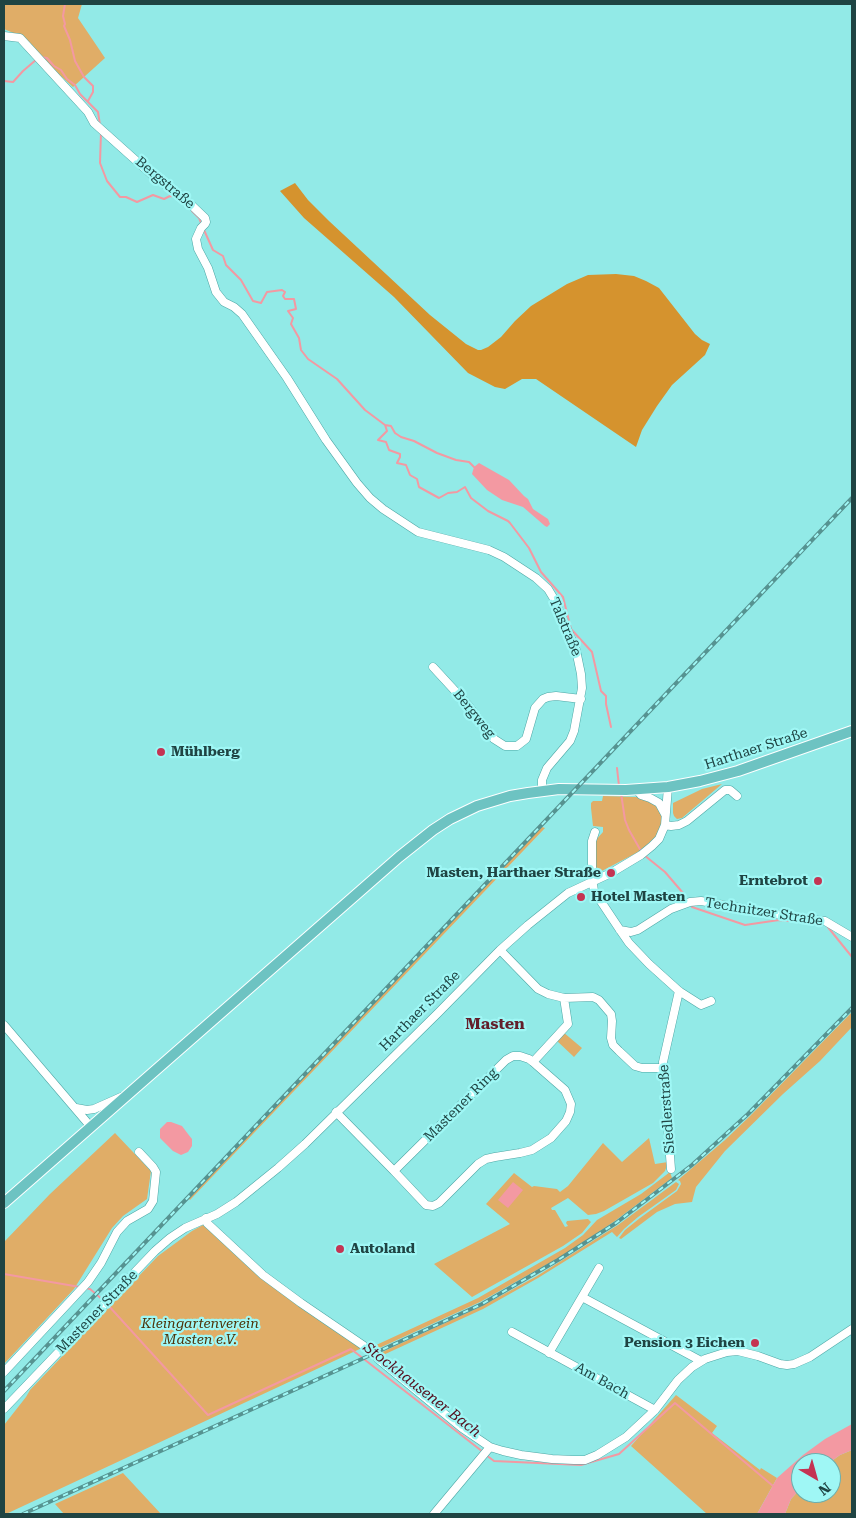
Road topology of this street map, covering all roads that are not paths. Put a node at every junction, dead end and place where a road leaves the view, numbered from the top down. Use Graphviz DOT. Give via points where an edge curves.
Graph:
graph roads {
  1 [pos="4,36"];
  2 [pos="400,520"];
  3 [pos="433,667"];
  4 [pos="581,699"];
  5 [pos="852,731"];
  6 [pos="668,787"];
  7 [pos="626,789"];
  8 [pos="542,791"];
  9 [pos="737,796"];
  10 [pos="666,817"];
  11 [pos="665,825"];
  12 [pos="595,832"];
  13 [pos="592,882"];
  14 [pos="620,930"];
  15 [pos="852,937"];
  16 [pos="500,950"];
  17 [pos="679,991"];
  18 [pos="564,998"];
  19 [pos="711,1001"];
  20 [pos="4,1025"];
  21 [pos="533,1062"];
  22 [pos="663,1068"];
  23 [pos="140,1085"];
  24 [pos="76,1108"];
  25 [pos="336,1112"];
  26 [pos="91,1127"];
  27 [pos="140,1152"];
  28 [pos="671,1169"];
  29 [pos="394,1171"];
  30 [pos="4,1203"];
  31 [pos="206,1218"];
  32 [pos="197,1222"];
  33 [pos="599,1268"];
  34 [pos="582,1297"];
  35 [pos="852,1329"];
  36 [pos="512,1332"];
  37 [pos="367,1348"];
  38 [pos="549,1353"];
  39 [pos="378,1359"];
  40 [pos="701,1362"];
  41 [pos="4,1372"];
  42 [pos="4,1409"];
  43 [pos="655,1410"];
  44 [pos="487,1451"];
  45 [pos="434,1514"];
  1 -- 2 [label="street, Bergstraße" via="20,38 88,112 94,123 205,218 196,239 216,292 242,314 357,483 383,510"];
  2 -- 4 [label="street, Talstraße" via="423,534 489,550 548,589 579,660"];
  3 -- 4 [label="street, Bergweg" via="494,739 505,746 517,746 526,739 535,708 543,699 556,696"];
  4 -- 8 [label="street, Talstraße" via="570,741 547,768"];
  5 -- 6 [label="main road, Harthaer Straße" via="738,771"];
  6 -- 7 [label="main road, Harthaer Straße"];
  6 -- 10 [label="street, Harthaer Straße"];
  7 -- 8 [label="main road, Harthaer Straße"];
  7 -- 10 [label="street" via="658,803"];
  8 -- 23 [label="main road, Harthaer Straße" via="477,806 433,830"];
  9 -- 11 [label="street" via="725,790 687,821 679,825"];
  10 -- 11 [label="street, Harthaer Straße"];
  11 -- 13 [label="street, Harthaer Straße" via="659,839 643,853"];
  12 -- 13 [label="street"];
  13 -- 14 [label="street" via="594,891"];
  13 -- 16 [label="street, Harthaer Straße" via="556,902"];
  14 -- 15 [label="street, Technitzer Straße" via="638,930 671,909 701,901 825,921"];
  14 -- 17 [label="street" via="649,964"];
  16 -- 18 [label="street" via="538,989"];
  16 -- 25 [label="street, Harthaer Straße"];
  17 -- 19 [label="street" via="701,1005"];
  17 -- 22 [label="street, Siedlerstraße"];
  18 -- 21 [label="street" via="568,1024"];
  18 -- 22 [label="street" via="593,997 599,1000 611,1014 611,1038 619,1051 635,1066"];
  20 -- 24 [label="street"];
  21 -- 29 [label="street, Mastener Ring" via="520,1056 506,1060"];
  21 -- 29 [label="street" via="564,1090 571,1104 566,1121 551,1138 532,1150 495,1157 478,1164 433,1206 426,1205"];
  22 -- 28 [label="street, Siedlerstraße"];
  23 -- 24 [label="street" via="102,1106 87,1110"];
  23 -- 26 [label="main road, Harthaer Straße"];
  24 -- 26 [label="street"];
  25 -- 29 [label="street"];
  25 -- 31 [label="street, Harthaer Straße" via="305,1144 249,1192"];
  26 -- 30 [label="main road, Harthaer Straße"];
  27 -- 41 [label="street, Mastener Straße" via="156,1172 153,1201 148,1209 127,1221 88,1282"];
  31 -- 32 [label="street, Harthaer Straße"];
  31 -- 37 [label="street" via="263,1275"];
  32 -- 42 [label="street, Mastener Straße" via="155,1251"];
  33 -- 34 [label="street"];
  34 -- 38 [label="street"];
  34 -- 40 [label="street"];
  35 -- 40 [label="street" via="794,1364 780,1364 738,1351 721,1353"];
  36 -- 38 [label="street, Am Bach"];
  38 -- 43 [label="street, Am Bach"];
  39 -- 44 [label="street"];
  40 -- 43 [label="street" via="678,1380"];
  43 -- 44 [label="street" via="616,1444 585,1460 552,1460"];
  44 -- 45 [label="street"];
}
